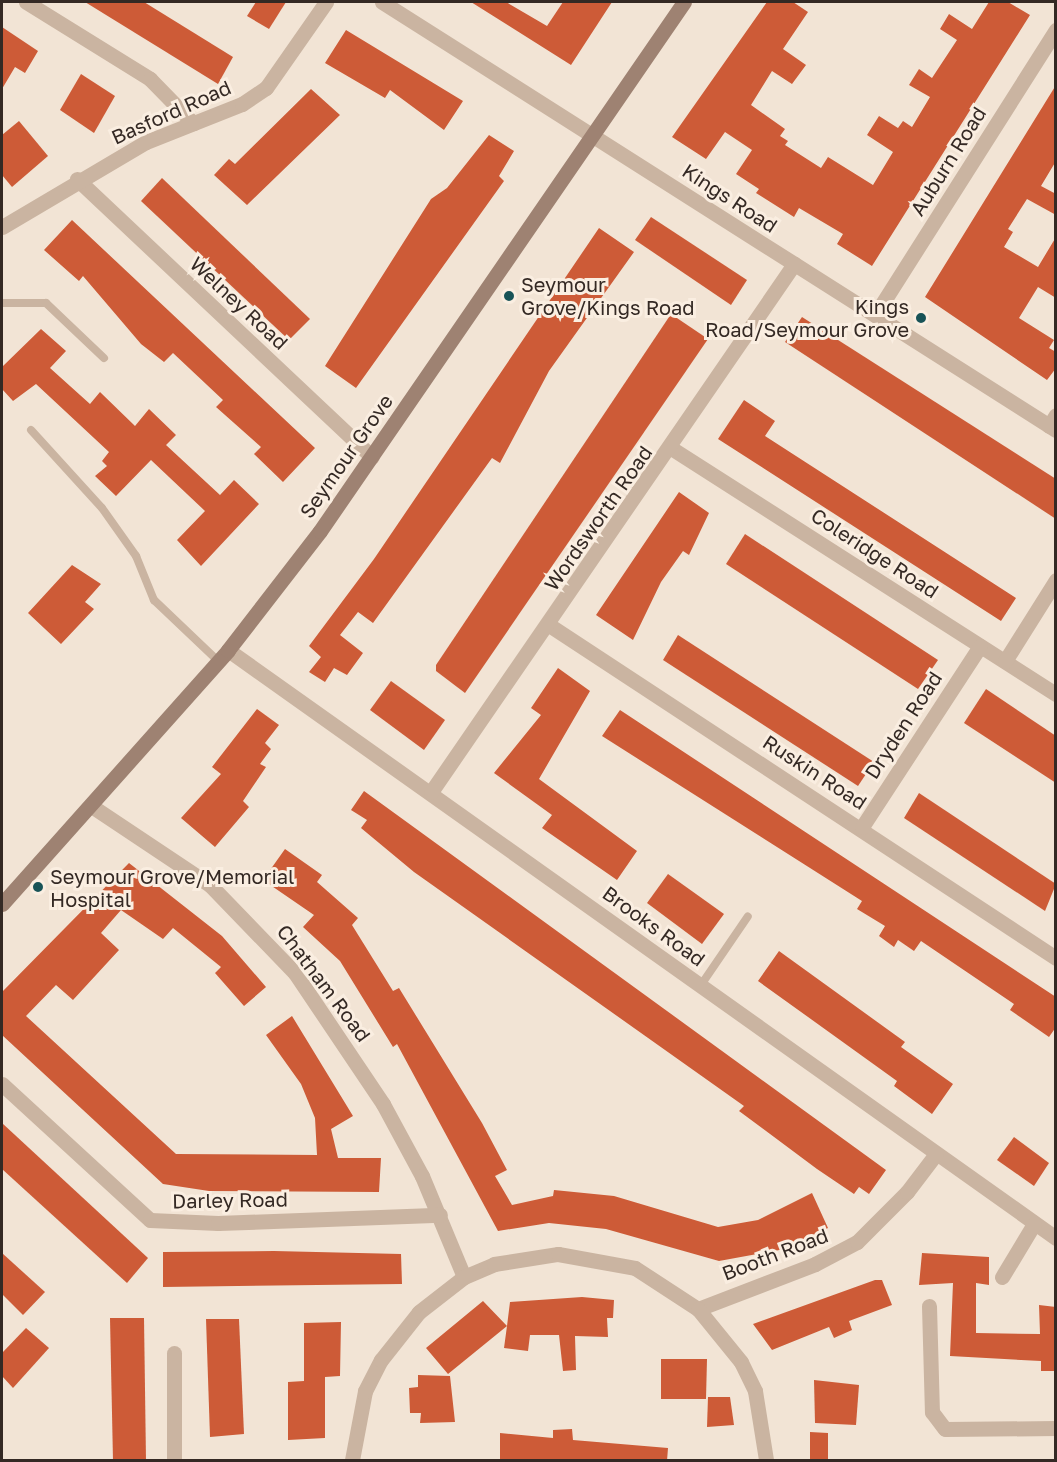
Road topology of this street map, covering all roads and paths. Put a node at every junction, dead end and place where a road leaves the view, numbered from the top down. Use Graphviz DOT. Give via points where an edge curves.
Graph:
graph roads {
  1 [pos="26,2"];
  2 [pos="326,2"];
  3 [pos="382,2"];
  4 [pos="684,2"];
  5 [pos="1056,30"];
  6 [pos="193,123"];
  7 [pos="592,134"];
  8 [pos="77,179"];
  9 [pos="2,225"];
  10 [pos="794,264"];
  11 [pos="2,303"];
  12 [pos="875,315"];
  13 [pos="104,358"];
  14 [pos="1053,424"];
  15 [pos="31,430"];
  16 [pos="671,448"];
  17 [pos="372,457"];
  18 [pos="1056,580"];
  19 [pos="549,625"];
  20 [pos="980,646"];
  21 [pos="223,656"];
  22 [pos="1005,661"];
  23 [pos="1056,694"];
  24 [pos="430,792"];
  25 [pos="93,807"];
  26 [pos="862,827"];
  27 [pos="2,904"];
  28 [pos="748,916"];
  29 [pos="1056,958"];
  30 [pos="701,985"];
  31 [pos="2,1084"];
  32 [pos="936,1154"];
  33 [pos="440,1215"];
  34 [pos="1034,1224"];
  35 [pos="1056,1238"];
  36 [pos="464,1277"];
  37 [pos="1002,1277"];
  38 [pos="929,1306"];
  39 [pos="698,1309"];
  40 [pos="174,1353"];
  41 [pos="1056,1428"];
  42 [pos="174,1461"];
  43 [pos="352,1461"];
  44 [pos="766,1461"];
  1 -- 6 [label="street" via="150,79"];
  2 -- 6 [label="street, Basford Road" via="266,88"];
  3 -- 7 [label="street, Kings Road"];
  4 -- 7 [label="main road, Seymour Grove"];
  5 -- 12 [label="street, Auburn Road"];
  6 -- 8 [label="street, Basford Road"];
  7 -- 10 [label="street, Kings Road"];
  7 -- 17 [label="main road, Seymour Grove"];
  8 -- 9 [label="street, Basford Road"];
  8 -- 17 [label="street, Welney Road"];
  10 -- 12 [label="street, Kings Road"];
  10 -- 16 [label="street, Wordsworth Road"];
  11 -- 13 [label="lane" via="46,303"];
  12 -- 14 [label="street, Kings Road"];
  15 -- 21 [label="lane" via="102,507 136,556 154,600"];
  16 -- 19 [label="street, Wordsworth Road"];
  16 -- 20 [label="street, Coleridge Road"];
  17 -- 21 [label="main road, Seymour Grove"];
  18 -- 22 [label="street"];
  19 -- 24 [label="street, Wordsworth Road"];
  19 -- 26 [label="street, Ruskin Road"];
  20 -- 22 [label="street, Coleridge Road"];
  20 -- 26 [label="street, Dryden Road"];
  21 -- 24 [label="street, Brooks Road"];
  21 -- 25 [label="main road, Seymour Grove"];
  22 -- 23 [label="street, Coleridge Road"];
  24 -- 30 [label="street, Brooks Road"];
  25 -- 27 [label="main road, Seymour Grove"];
  25 -- 33 [label="street, Chatham Road" via="210,885 295,973 383,1104"];
  26 -- 29 [label="street, Ruskin Road"];
  28 -- 30 [label="lane"];
  30 -- 32 [label="street, Brooks Road"];
  31 -- 33 [label="street, Darley Road" via="150,1220 218,1223"];
  32 -- 34 [label="street, Brooks Road"];
  32 -- 39 [label="street, Booth Road" via="907,1192 857,1242 815,1264"];
  33 -- 36 [label="street, Chatham Road"];
  34 -- 35 [label="street, Brooks Road"];
  34 -- 37 [label="street"];
  36 -- 39 [label="street" via="527,1258 591,1257 653,1276"];
  36 -- 43 [label="street" via="419,1312 381,1360 359,1409"];
  38 -- 41 [label="street" via="932,1412 945,1428"];
  39 -- 44 [label="street" via="741,1362 755,1391"];
  40 -- 42 [label="street"];
}
